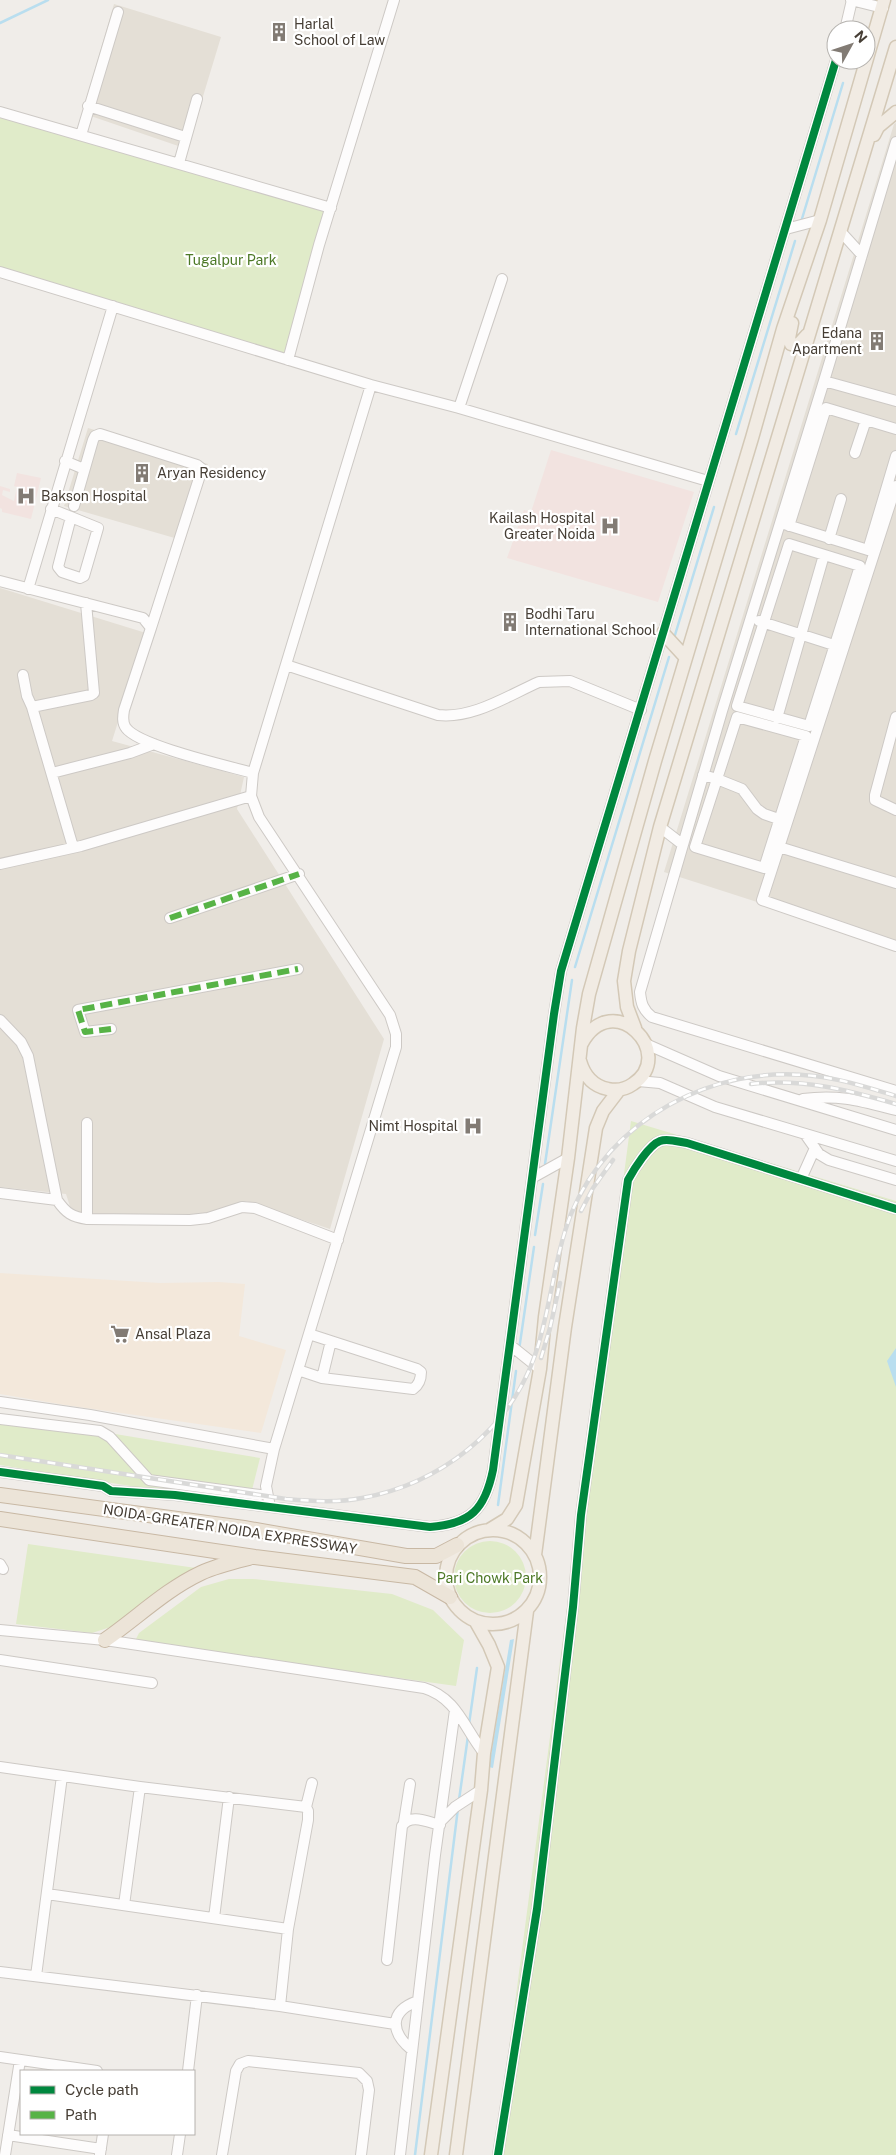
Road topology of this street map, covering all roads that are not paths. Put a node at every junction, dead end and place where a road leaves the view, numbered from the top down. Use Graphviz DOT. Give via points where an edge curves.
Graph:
graph roads {
  1 [pos="394,0"];
  2 [pos="852,0"];
  3 [pos="884,4"];
  4 [pos="118,12"];
  5 [pos="847,20"];
  6 [pos="896,46"];
  7 [pos="894,66"];
  8 [pos="833,70"];
  9 [pos="891,81"];
  10 [pos="197,99"];
  11 [pos="88,106"];
  12 [pos="0,112"];
  13 [pos="896,112"];
  14 [pos="81,135"];
  15 [pos="185,137"];
  16 [pos="896,142"];
  17 [pos="868,144"];
  18 [pos="178,163"];
  19 [pos="330,208"];
  20 [pos="820,220"];
  21 [pos="786,228"];
  22 [pos="841,232"];
  23 [pos="862,255"];
  24 [pos="0,272"];
  25 [pos="502,279"];
  26 [pos="113,306"];
  27 [pos="791,306"];
  28 [pos="810,331"];
  29 [pos="288,360"];
  30 [pos="824,381"];
  31 [pos="371,385"];
  32 [pos="896,401"];
  33 [pos="821,406"];
  34 [pos="459,408"];
  35 [pos="866,420"];
  36 [pos="896,429"];
  37 [pos="855,453"];
  38 [pos="896,456"];
  39 [pos="66,461"];
  40 [pos="84,470"];
  41 [pos="708,481"];
  42 [pos="896,486"];
  43 [pos="841,500"];
  44 [pos="51,509"];
  45 [pos="73,512"];
  46 [pos="785,524"];
  47 [pos="830,539"];
  48 [pos="824,555"];
  49 [pos="0,581"];
  50 [pos="28,589"];
  51 [pos="86,603"];
  52 [pos="751,618"];
  53 [pos="764,623"];
  54 [pos="151,628"];
  55 [pos="663,633"];
  56 [pos="801,635"];
  57 [pos="839,647"];
  58 [pos="686,658"];
  59 [pos="286,665"];
  60 [pos="23,675"];
  61 [pos="32,708"];
  62 [pos="641,710"];
  63 [pos="896,717"];
  64 [pos="777,718"];
  65 [pos="892,743"];
  66 [pos="154,744"];
  67 [pos="253,773"];
  68 [pos="52,774"];
  69 [pos="703,775"];
  70 [pos="717,779"];
  71 [pos="251,796"];
  72 [pos="896,810"];
  73 [pos="783,821"];
  74 [pos="660,827"];
  75 [pos="682,844"];
  76 [pos="74,847"];
  77 [pos="779,847"];
  78 [pos="0,864"];
  79 [pos="299,874"];
  80 [pos="896,883"];
  81 [pos="170,918"];
  82 [pos="896,946"];
  83 [pos="298,969"];
  84 [pos="0,1020"];
  85 [pos="635,1028"];
  86 [pos="111,1029"];
  87 [pos="582,1043"];
  88 [pos="646,1044"];
  89 [pos="580,1060"];
  90 [pos="638,1081"];
  91 [pos="619,1090"];
  92 [pos="896,1091"];
  93 [pos="799,1100"];
  94 [pos="896,1110"];
  95 [pos="87,1123"];
  96 [pos="896,1130"];
  97 [pos="805,1134"];
  98 [pos="814,1148"];
  99 [pos="568,1158"];
  100 [pos="896,1161"];
  101 [pos="532,1178"];
  102 [pos="800,1179"];
  103 [pos="896,1180"];
  104 [pos="0,1193"];
  105 [pos="57,1200"];
  106 [pos="896,1210"];
  107 [pos="87,1219"];
  108 [pos="338,1240"];
  109 [pos="309,1334"];
  110 [pos="331,1340"];
  111 [pos="510,1345"];
  112 [pos="540,1369"];
  113 [pos="298,1370"];
  114 [pos="322,1378"];
  115 [pos="0,1402"];
  116 [pos="102,1417"];
  117 [pos="0,1419"];
  118 [pos="100,1431"];
  119 [pos="274,1450"];
  120 [pos="0,1472"];
  121 [pos="111,1490"];
  122 [pos="263,1490"];
  123 [pos="0,1495"];
  124 [pos="252,1505"];
  125 [pos="270,1507"];
  126 [pos="119,1511"];
  127 [pos="0,1518"];
  128 [pos="489,1530"];
  129 [pos="458,1546"];
  130 [pos="535,1555"];
  131 [pos="255,1557"];
  132 [pos="450,1597"];
  133 [pos="527,1611"];
  134 [pos="476,1622"];
  135 [pos="0,1630"];
  136 [pos="105,1640"];
  137 [pos="0,1660"];
  138 [pos="152,1684"];
  139 [pos="455,1709"];
  140 [pos="484,1753"];
  141 [pos="0,1767"];
  142 [pos="62,1776"];
  143 [pos="312,1783"];
  144 [pos="410,1784"];
  145 [pos="140,1787"];
  146 [pos="481,1790"];
  147 [pos="229,1797"];
  148 [pos="306,1807"];
  149 [pos="404,1822"];
  150 [pos="440,1824"];
  151 [pos="47,1894"];
  152 [pos="124,1905"];
  153 [pos="214,1918"];
  154 [pos="288,1929"];
  155 [pos="387,1960"];
  156 [pos="0,1972"];
  157 [pos="36,1976"];
  158 [pos="197,1995"];
  159 [pos="418,2001"];
  160 [pos="280,2006"];
  161 [pos="395,2024"];
  162 [pos="412,2050"];
  163 [pos="0,2057"];
  164 [pos="20,2060"];
  165 [pos="90,2070"];
  166 [pos="188,2070"];
  167 [pos="8,2135"];
  168 [pos="103,2135"];
  169 [pos="180,2135"];
  170 [pos="101,2152"];
  171 [pos="5,2155"];
  172 [pos="177,2155"];
  173 [pos="222,2155"];
  174 [pos="361,2155"];
  175 [pos="400,2155"];
  176 [pos="431,2155"];
  177 [pos="456,2155"];
  178 [pos="498,2155"];
  1 -- 19 [label="street"];
  2 -- 3 [label="street"];
  2 -- 5 [label="street"];
  3 -- 20 [label="main road"];
  4 -- 11 [label="street"];
  6 -- 7 [label="main road"];
  7 -- 9 [label="main road"];
  8 -- 21 [label="street"];
  9 -- 17 [label="main road"];
  10 -- 15 [label="street"];
  11 -- 14 [label="street"];
  11 -- 15 [label="street"];
  12 -- 14 [label="street"];
  13 -- 17 [label="main road" via="878,127"];
  14 -- 18 [label="street"];
  15 -- 18 [label="street"];
  16 -- 23 [label="street"];
  17 -- 22 [label="main road"];
  18 -- 19 [label="street"];
  19 -- 29 [label="street"];
  20 -- 21 [label="street"];
  20 -- 27 [label="main road"];
  21 -- 41 [label="street"];
  22 -- 23 [label="street"];
  22 -- 28 [label="main road"];
  23 -- 30 [label="street"];
  24 -- 26 [label="street"];
  25 -- 34 [label="street"];
  26 -- 29 [label="street"];
  26 -- 39 [label="street"];
  27 -- 28 [label="main road" via="791,344 798,345"];
  27 -- 58 [label="main road"];
  28 -- 74 [label="main road"];
  29 -- 31 [label="street"];
  30 -- 32 [label="street"];
  30 -- 33 [label="street"];
  31 -- 34 [label="street"];
  31 -- 59 [label="street"];
  33 -- 35 [label="street"];
  33 -- 46 [label="street"];
  34 -- 41 [label="street"];
  35 -- 36 [label="street"];
  35 -- 37 [label="street"];
  38 -- 47 [label="street" via="868,550"];
  39 -- 40 [label="street"];
  39 -- 44 [label="street"];
  40 -- 45 [label="street"];
  40 -- 54 [label="street" via="93,440 100,434 202,469"];
  41 -- 55 [label="street"];
  42 -- 57 [label="street"];
  43 -- 47 [label="street"];
  44 -- 45 [label="street"];
  44 -- 50 [label="street"];
  45 -- 45 [label="street" via="98,528 84,576 80,578 62,572 58,567"];
  46 -- 47 [label="street"];
  46 -- 52 [label="street"];
  48 -- 53 [label="street" via="789,544"];
  48 -- 56 [label="street"];
  48 -- 57 [label="street" via="860,566"];
  49 -- 50 [label="street"];
  50 -- 51 [label="street"];
  51 -- 54 [label="street" via="143,618"];
  51 -- 61 [label="street" via="94,693"];
  52 -- 53 [label="street"];
  52 -- 69 [label="street"];
  53 -- 56 [label="street"];
  53 -- 64 [label="street" via="737,706"];
  54 -- 66 [label="street" via="122,720 124,727 133,735"];
  55 -- 58 [label="main road"];
  55 -- 62 [label="street"];
  56 -- 57 [label="street"];
  56 -- 64 [label="street"];
  57 -- 64 [label="street" via="809,726"];
  57 -- 73 [label="street"];
  58 -- 87 [label="main road" via="589,994"];
  59 -- 62 [label="street" via="438,715 468,714 539,682 551,680 570,681"];
  59 -- 67 [label="street"];
  60 -- 61 [label="street"];
  61 -- 68 [label="street"];
  62 -- 101 [label="street" via="561,971"];
  63 -- 65 [label="street"];
  65 -- 72 [label="street" via="875,800"];
  66 -- 67 [label="street"];
  66 -- 68 [label="street"];
  67 -- 71 [label="street"];
  68 -- 76 [label="street"];
  69 -- 70 [label="street"];
  69 -- 75 [label="street"];
  70 -- 73 [label="street" via="742,789 756,809"];
  70 -- 73 [label="street" via="695,847 764,868"];
  70 -- 73 [label="street" via="737,717 806,736"];
  71 -- 76 [label="street"];
  71 -- 79 [label="street" via="259,817"];
  73 -- 77 [label="street"];
  74 -- 75 [label="street"];
  74 -- 85 [label="main road" via="624,981"];
  75 -- 92 [label="street" via="640,992 645,1012 652,1017"];
  76 -- 78 [label="street"];
  77 -- 80 [label="street"];
  77 -- 82 [label="street" via="762,900"];
  79 -- 81 [label="street"];
  79 -- 108 [label="street" via="381,1000 396,1034 396,1047"];
  83 -- 86 [label="street" via="78,1010 86,1032"];
  84 -- 105 [label="street" via="21,1042 28,1056"];
  85 -- 87 [label="main road" via="609,1022 593,1028"];
  85 -- 88 [label="main road"];
  87 -- 89 [label="main road"];
  88 -- 90 [label="main road" via="648,1057"];
  88 -- 93 [label="street" via="719,1076"];
  89 -- 91 [label="main road" via="582,1069 593,1083 601,1088"];
  89 -- 99 [label="main road"];
  90 -- 91 [label="main road"];
  90 -- 97 [label="street" via="660,1083 715,1107"];
  91 -- 130 [label="main road" via="603,1111 596,1128 565,1327"];
  93 -- 94 [label="street" via="848,1098"];
  93 -- 96 [label="street"];
  95 -- 107 [label="street"];
  97 -- 98 [label="street"];
  97 -- 100 [label="street"];
  98 -- 102 [label="street"];
  98 -- 103 [label="street" via="829,1160"];
  99 -- 101 [label="street"];
  99 -- 112 [label="main road"];
  101 -- 111 [label="street"];
  102 -- 106 [label="street"];
  102 -- 178 [label="street" via="688,1143 661,1140 628,1180 586,1477 537,1909"];
  104 -- 105 [label="street"];
  105 -- 107 [label="street" via="66,1213"];
  107 -- 108 [label="street" via="190,1220 254,1208"];
  108 -- 109 [label="street"];
  109 -- 110 [label="street"];
  109 -- 113 [label="street"];
  110 -- 114 [label="street"];
  110 -- 114 [label="street" via="417,1369 421,1378 413,1389"];
  111 -- 112 [label="street"];
  111 -- 125 [label="street" via="490,1489 484,1503 464,1520 448,1526 430,1527"];
  112 -- 128 [label="main road" via="516,1505 507,1518"];
  113 -- 114 [label="street"];
  113 -- 119 [label="street"];
  115 -- 116 [label="street"];
  116 -- 118 [label="street"];
  116 -- 119 [label="street"];
  117 -- 118 [label="street"];
  118 -- 122 [label="street" via="110,1437 149,1480"];
  119 -- 122 [label="street"];
  120 -- 121 [label="street" via="103,1486"];
  121 -- 124 [label="street"];
  121 -- 126 [label="street"];
  122 -- 124 [label="street"];
  122 -- 125 [label="street"];
  123 -- 126 [label="highway, NOIDA-GREATER NOIDA EXPRESSWAY"];
  124 -- 125 [label="street"];
  126 -- 129 [label="highway, NOIDA-GREATER NOIDA EXPRESSWAY" via="244,1528 406,1556 436,1556"];
  127 -- 131 [label="highway, NOIDA-GREATER NOIDA EXPRESSWAY"];
  128 -- 129 [label="main road" via="472,1535"];
  128 -- 130 [label="main road" via="516,1536"];
  129 -- 132 [label="main road" via="446,1570"];
  130 -- 133 [label="main road" via="540,1585"];
  131 -- 132 [label="highway, NOIDA-GREATER NOIDA EXPRESSWAY" via="415,1577"];
  131 -- 136 [label="highway" via="200,1574 173,1589"];
  132 -- 134 [label="main road" via="465,1616"];
  133 -- 134 [label="main road" via="503,1624"];
  133 -- 177 [label="main road"];
  134 -- 140 [label="main road" via="498,1667"];
  135 -- 136 [label="street"];
  136 -- 139 [label="street" via="424,1688 446,1698"];
  137 -- 138 [label="street"];
  139 -- 140 [label="street"];
  139 -- 150 [label="street"];
  140 -- 146 [label="main road"];
  141 -- 142 [label="street"];
  142 -- 145 [label="street"];
  142 -- 151 [label="street"];
  143 -- 148 [label="street"];
  144 -- 149 [label="street"];
  145 -- 147 [label="street"];
  145 -- 152 [label="street"];
  146 -- 150 [label="street" via="459,1804"];
  146 -- 176 [label="main road"];
  147 -- 148 [label="street"];
  147 -- 153 [label="street"];
  148 -- 154 [label="street" via="308,1820"];
  149 -- 150 [label="street" via="412,1818"];
  149 -- 155 [label="street"];
  150 -- 159 [label="street"];
  151 -- 152 [label="street"];
  151 -- 157 [label="street"];
  152 -- 153 [label="street"];
  153 -- 154 [label="street"];
  154 -- 160 [label="street"];
  156 -- 157 [label="street"];
  157 -- 158 [label="street"];
  158 -- 160 [label="street"];
  158 -- 166 [label="street"];
  159 -- 161 [label="street" via="402,2009"];
  159 -- 162 [label="street"];
  160 -- 161 [label="street"];
  161 -- 162 [label="street" via="402,2041"];
  162 -- 175 [label="street"];
  163 -- 164 [label="street"];
  164 -- 165 [label="street"];
  164 -- 167 [label="street"];
  167 -- 170 [label="street"];
  167 -- 171 [label="street"];
  168 -- 170 [label="street"];
  169 -- 172 [label="street"];
  173 -- 174 [label="street" via="236,2071 248,2060 359,2074 367,2081 369,2090"];
}
